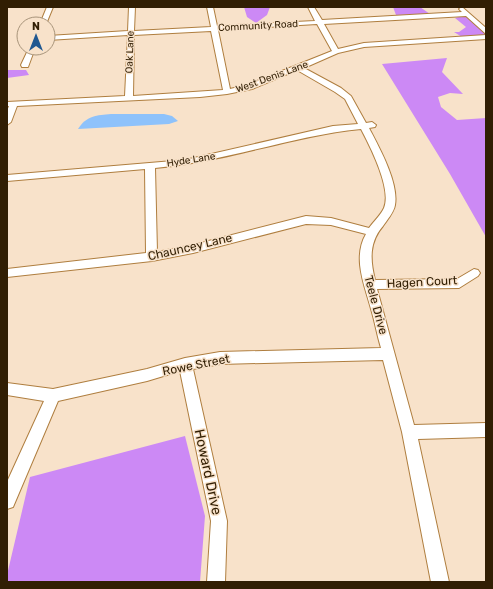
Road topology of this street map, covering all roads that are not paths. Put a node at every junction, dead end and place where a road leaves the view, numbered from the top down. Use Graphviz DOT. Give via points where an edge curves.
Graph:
graph roads {
  1 [pos="132,7"];
  2 [pos="210,7"];
  3 [pos="311,7"];
  4 [pos="460,7"];
  5 [pos="467,14"];
  6 [pos="319,22"];
  7 [pos="215,28"];
  8 [pos="486,32"];
  9 [pos="131,33"];
  10 [pos="486,37"];
  11 [pos="56,38"];
  12 [pos="336,52"];
  13 [pos="29,56"];
  14 [pos="25,65"];
  15 [pos="299,68"];
  16 [pos="228,92"];
  17 [pos="129,97"];
  18 [pos="10,103"];
  19 [pos="7,122"];
  20 [pos="368,126"];
  21 [pos="150,166"];
  22 [pos="7,178"];
  23 [pos="371,232"];
  24 [pos="152,257"];
  25 [pos="7,273"];
  26 [pos="474,273"];
  27 [pos="369,284"];
  28 [pos="388,354"];
  29 [pos="185,364"];
  30 [pos="7,389"];
  31 [pos="53,396"];
  32 [pos="486,430"];
  33 [pos="409,432"];
  34 [pos="7,500"];
  35 [pos="216,582"];
  36 [pos="440,582"];
  1 -- 9 [label="street, Oak Lane"];
  2 -- 7 [label="street"];
  3 -- 6 [label="street"];
  4 -- 5 [label="street"];
  5 -- 6 [label="street, Community Road"];
  5 -- 8 [label="street"];
  6 -- 7 [label="street, Community Road"];
  6 -- 12 [label="street"];
  7 -- 9 [label="street, Community Road"];
  7 -- 16 [label="street"];
  9 -- 11 [label="street, Community Road"];
  9 -- 17 [label="street, Oak Lane"];
  10 -- 12 [label="street, West Denis Lane" via="372,44"];
  12 -- 15 [label="street, West Denis Lane"];
  13 -- 14 [label="street"];
  15 -- 16 [label="street, West Denis Lane"];
  15 -- 20 [label="street, Teele Drive" via="348,98"];
  16 -- 17 [label="street, West Denis Lane"];
  17 -- 18 [label="street, West Denis Lane"];
  18 -- 19 [label="street"];
  20 -- 21 [label="street, Hyde Lane" via="333,128 186,163"];
  20 -- 23 [label="street, Teele Drive" via="387,175 393,199"];
  21 -- 22 [label="street, Hyde Lane"];
  21 -- 24 [label="street"];
  23 -- 24 [label="street, Chauncey Lane" via="345,224 306,220"];
  23 -- 27 [label="street, Teele Drive" via="366,247"];
  24 -- 25 [label="street, Chauncey Lane"];
  26 -- 27 [label="street, Hagen Court" via="459,283"];
  27 -- 28 [label="street, Teele Drive" via="380,316"];
  28 -- 29 [label="street, Rowe Street" via="220,358"];
  28 -- 33 [label="street, Teele Drive"];
  29 -- 31 [label="street, Rowe Street" via="140,377"];
  29 -- 35 [label="street, Howard Drive" via="219,521"];
  30 -- 31 [label="street, Rowe Street"];
  31 -- 34 [label="street"];
  32 -- 33 [label="street"];
  33 -- 36 [label="street, Teele Drive"];
}
